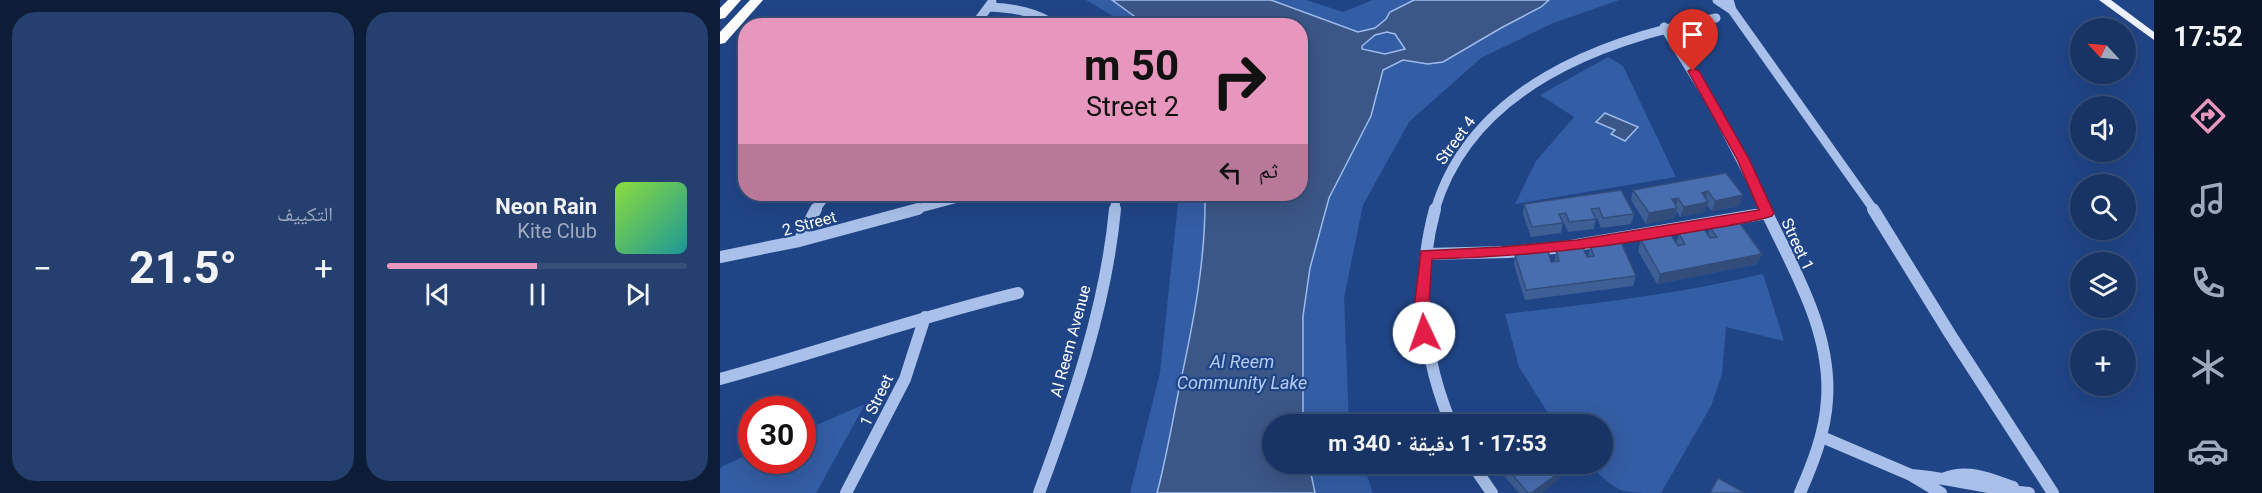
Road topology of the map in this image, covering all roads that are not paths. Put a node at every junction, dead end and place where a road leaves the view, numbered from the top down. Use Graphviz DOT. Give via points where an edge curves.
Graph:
graph roads {
  1 [pos="735,0"];
  2 [pos="757,0"];
  3 [pos="1717,0"];
  4 [pos="2104,0"];
  5 [pos="992,3"];
  6 [pos="1731,5"];
  7 [pos="720,15"];
  8 [pos="740,18"];
  9 [pos="980,18"];
  10 [pos="1040,18"];
  11 [pos="1716,18"];
  12 [pos="738,21"];
  13 [pos="1664,27"];
  14 [pos="2154,37"];
  15 [pos="720,40"];
  16 [pos="822,201"];
  17 [pos="948,201"];
  18 [pos="1115,201"];
  19 [pos="1767,213"];
  20 [pos="799,242"];
  21 [pos="1426,255"];
  22 [pos="720,257"];
  23 [pos="1018,293"];
  24 [pos="925,317"];
  25 [pos="720,379"];
  26 [pos="1447,414"];
  27 [pos="1822,437"];
  28 [pos="1479,474"];
  29 [pos="1911,475"];
  30 [pos="1943,478"];
  31 [pos="846,493"];
  32 [pos="1039,493"];
  33 [pos="1492,493"];
  34 [pos="1800,493"];
  35 [pos="1941,493"];
  36 [pos="1945,493"];
  37 [pos="2028,493"];
  38 [pos="2053,493"];
  1 -- 7 [label="highway"];
  2 -- 8 [label="highway"];
  3 -- 6 [label="street"];
  4 -- 14 [label="main road"];
  5 -- 9 [label="street"];
  5 -- 10 [label="street"];
  6 -- 38 [label="street" via="1863,192"];
  11 -- 13 [label="street, Street 4"];
  12 -- 15 [label="highway"];
  13 -- 19 [label="street, Street 1" via="1723,121"];
  13 -- 21 [label="street, Street 4" via="1579,57 1521,92 1496,115 1449,175 1434,212"];
  16 -- 20 [label="street"];
  17 -- 20 [label="street, 2 Street"];
  18 -- 32 [label="street, Al Reem Avenue" via="1097,307"];
  19 -- 21 [label="street" via="1567,246"];
  19 -- 27 [label="street, Street 1" via="1823,342 1827,404"];
  20 -- 22 [label="street, 2 Street"];
  21 -- 26 [label="street, Street 4" via="1424,333 1430,367"];
  23 -- 24 [label="street"];
  24 -- 25 [label="street"];
  24 -- 31 [label="street, 1 Street" via="905,379"];
  27 -- 29 [label="street"];
  27 -- 34 [label="street, Street 1"];
  28 -- 33 [label="street"];
  29 -- 30 [label="street"];
  29 -- 35 [label="street"];
  30 -- 36 [label="street"];
  30 -- 37 [label="street"];
}
